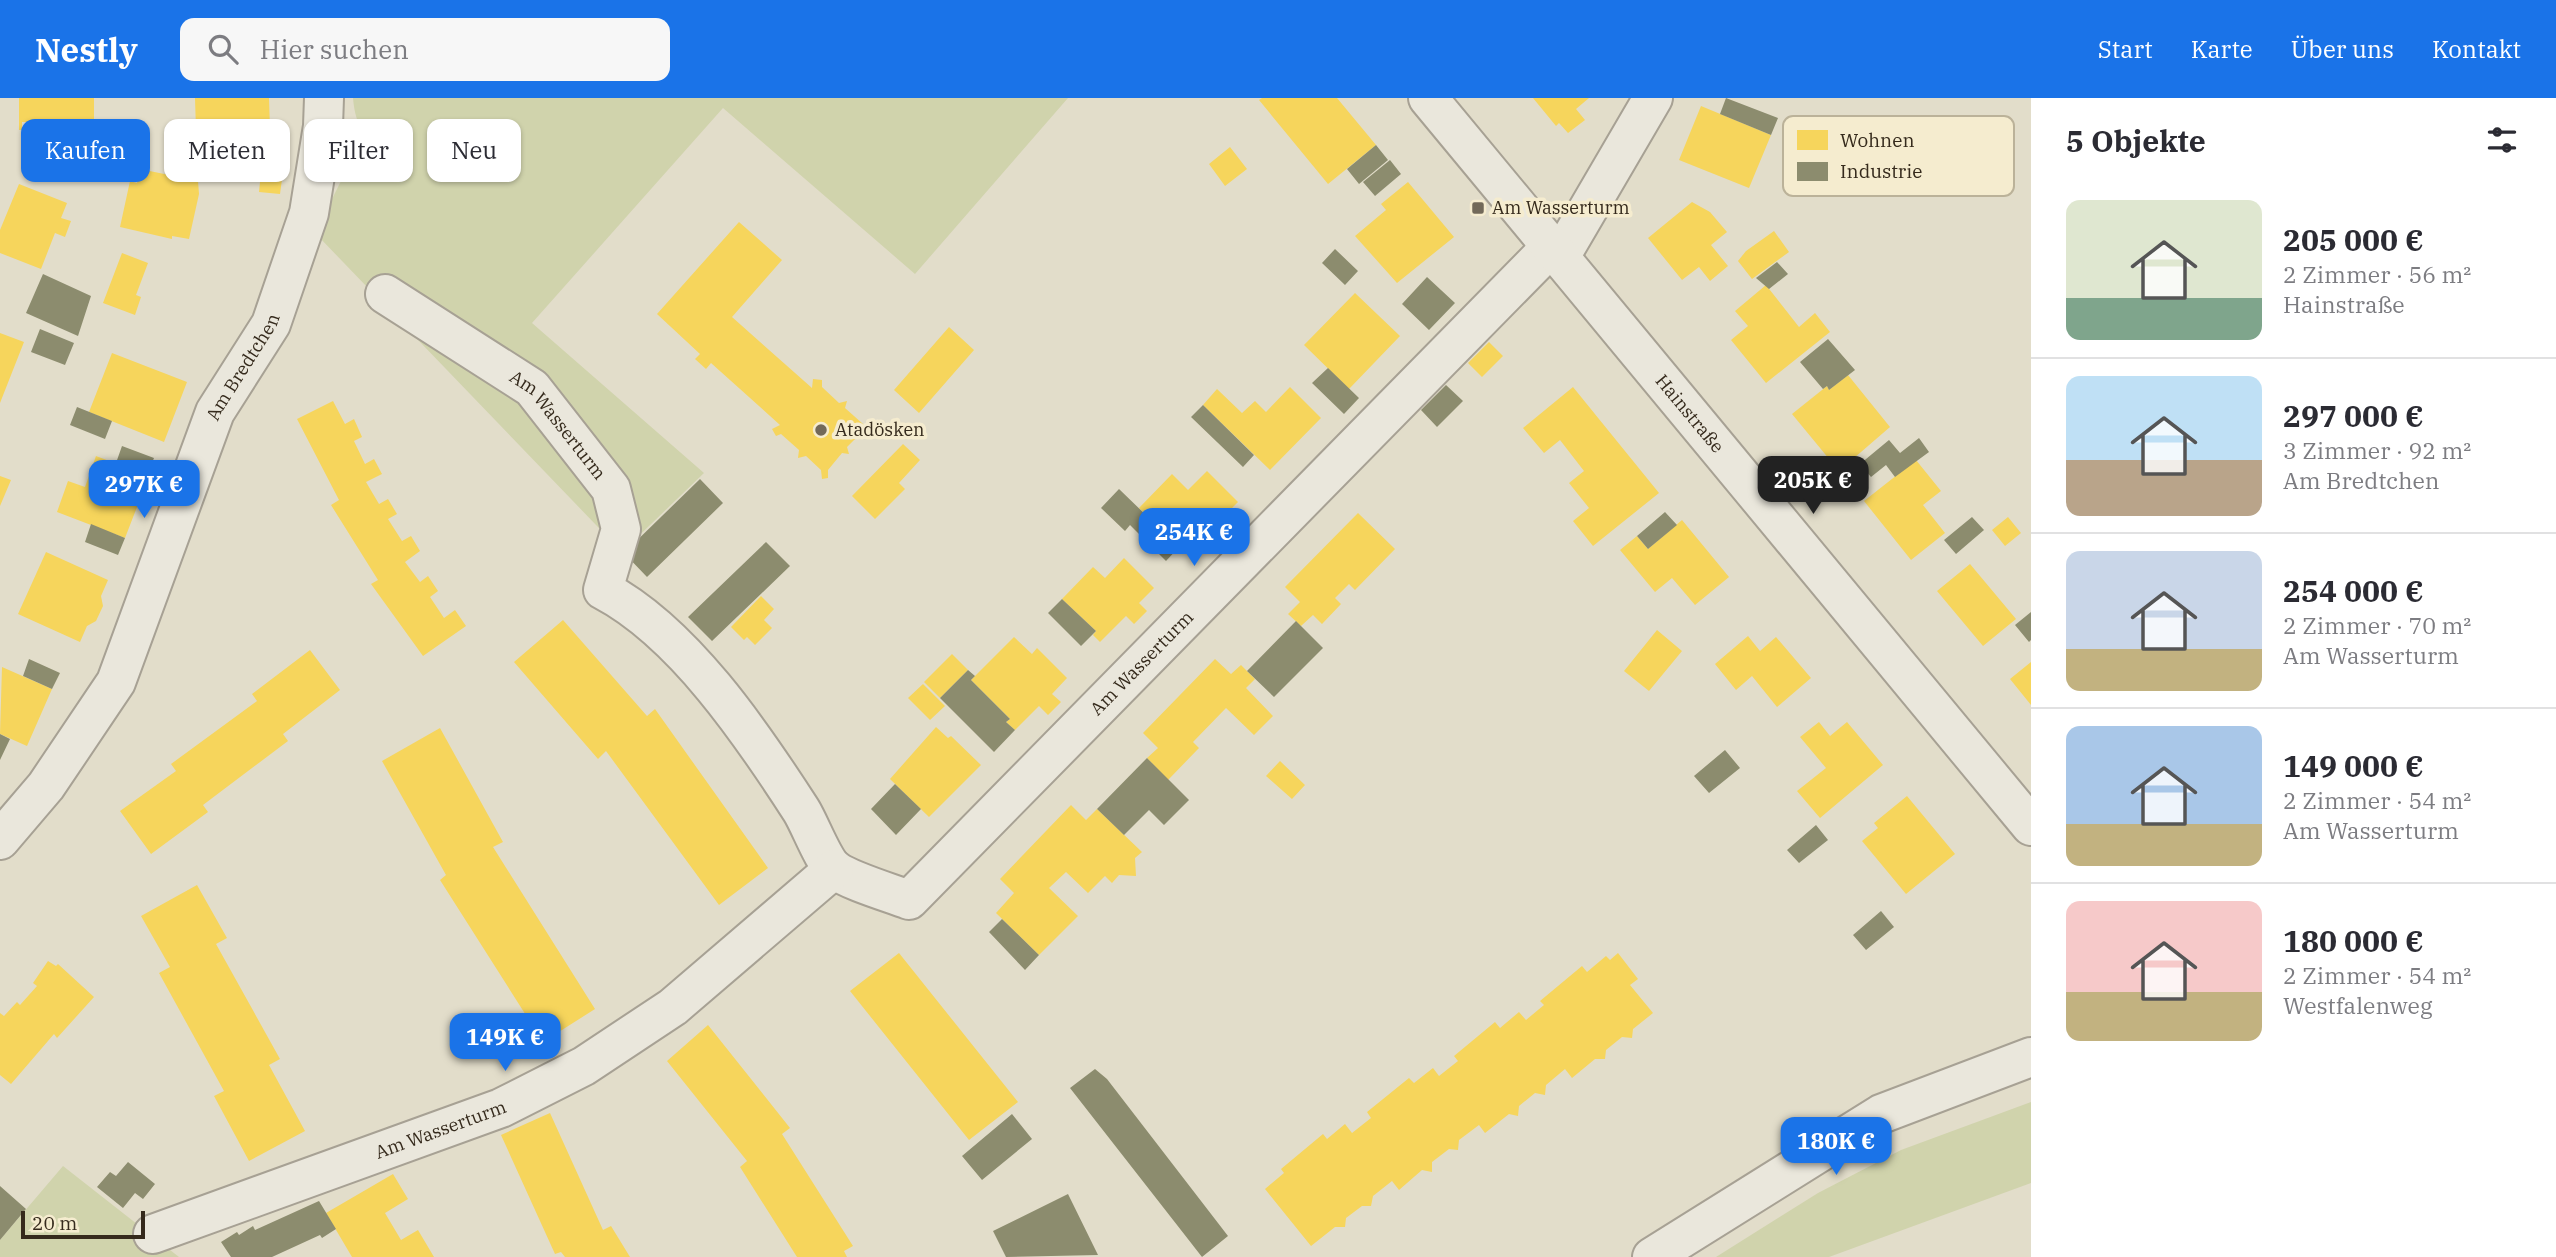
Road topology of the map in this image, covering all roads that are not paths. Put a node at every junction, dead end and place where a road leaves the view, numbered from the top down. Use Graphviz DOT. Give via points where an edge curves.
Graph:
graph roads {
  1 [pos="324,98"];
  2 [pos="1428,98"];
  3 [pos="1653,98"];
  4 [pos="1555,252"];
  5 [pos="385,294"];
  6 [pos="2031,826"];
  7 [pos="0,840"];
  8 [pos="834,869"];
  9 [pos="2031,1031"];
  10 [pos="2018,1062"];
  11 [pos="153,1234"];
  12 [pos="1652,1257"];
  1 -- 7 [label="street, Am Bredtchen" via="309,213 271,324 215,412 116,682 46,786"];
  2 -- 4 [label="street, Hainstraße"];
  3 -- 4 [label="street"];
  4 -- 6 [label="street, Hainstraße"];
  4 -- 8 [label="street, Am Wasserturm" via="909,900"];
  5 -- 8 [label="street, Am Wasserturm" via="532,388 611,489 621,529 603,590 633,605 673,642 741,723 802,811"];
  8 -- 11 [label="street, Am Wasserturm" via="673,1007 584,1066 501,1108"];
  9 -- 10 [label="street"];
  10 -- 12 [label="street" via="1881,1114"];
}
